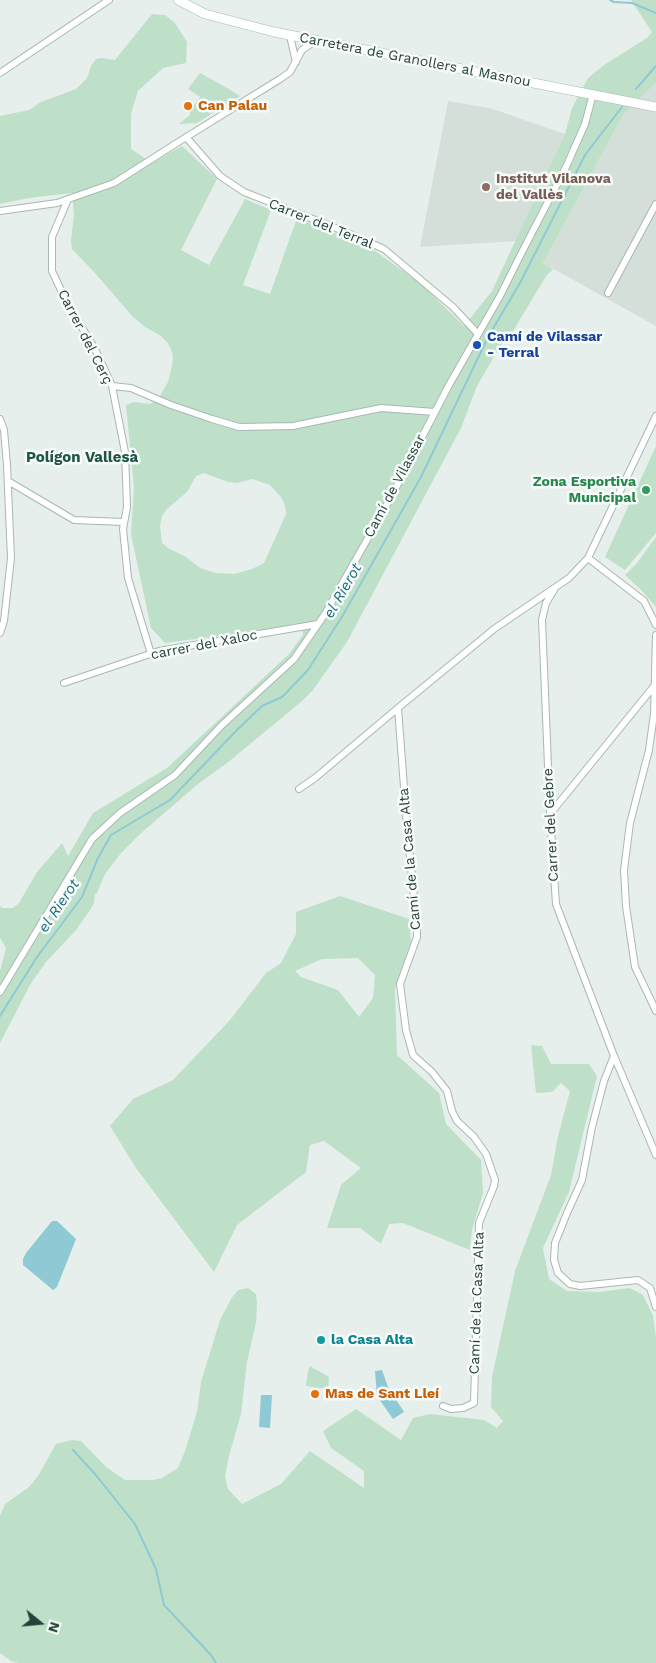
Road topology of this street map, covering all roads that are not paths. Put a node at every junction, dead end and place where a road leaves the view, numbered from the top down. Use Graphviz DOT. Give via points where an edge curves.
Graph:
graph roads {
  1 [pos="109,0"];
  2 [pos="178,0"];
  3 [pos="290,36"];
  4 [pos="316,41"];
  5 [pos="296,62"];
  6 [pos="0,73"];
  7 [pos="593,94"];
  8 [pos="656,106"];
  9 [pos="186,137"];
  10 [pos="68,199"];
  11 [pos="656,204"];
  12 [pos="0,211"];
  13 [pos="608,294"];
  14 [pos="478,334"];
  15 [pos="112,386"];
  16 [pos="435,412"];
  17 [pos="656,416"];
  18 [pos="0,419"];
  19 [pos="8,481"];
  20 [pos="124,522"];
  21 [pos="588,558"];
  22 [pos="556,586"];
  23 [pos="318,624"];
  24 [pos="656,625"];
  25 [pos="0,634"];
  26 [pos="656,635"];
  27 [pos="151,654"];
  28 [pos="64,683"];
  29 [pos="654,685"];
  30 [pos="398,708"];
  31 [pos="299,789"];
  32 [pos="550,814"];
  33 [pos="0,992"];
  34 [pos="656,1010"];
  35 [pos="614,1056"];
  36 [pos="656,1155"];
  37 [pos="656,1307"];
  38 [pos="443,1406"];
  1 -- 6 [label="street"];
  2 -- 3 [label="main road, Carretera de Granollers al Masnou" via="205,14"];
  3 -- 4 [label="main road, Carretera de Granollers al Masnou"];
  3 -- 5 [label="street"];
  4 -- 5 [label="street" via="302,50"];
  4 -- 7 [label="main road, Carretera de Granollers al Masnou"];
  5 -- 9 [label="street" via="280,79"];
  7 -- 8 [label="main road, Carretera de Granollers al Masnou"];
  7 -- 14 [label="street, Camí de Vilassar" via="586,124 566,167"];
  9 -- 10 [label="street" via="114,183"];
  9 -- 14 [label="street, Carrer del Terral" via="220,176 244,192 384,249 453,307"];
  10 -- 12 [label="street"];
  10 -- 15 [label="street, Carrer del Cerç" via="52,238 52,271"];
  11 -- 13 [label="street"];
  14 -- 16 [label="street, Camí de Vilassar"];
  15 -- 16 [label="street" via="132,388 171,405 239,427 293,426 382,408"];
  15 -- 20 [label="street, Carrer del Cerç" via="125,452 127,507"];
  16 -- 23 [label="street, Camí de Vilassar" via="389,501"];
  17 -- 21 [label="street"];
  18 -- 19 [label="street" via="4,430"];
  19 -- 20 [label="street" via="74,520"];
  19 -- 25 [label="street" via="11,558"];
  20 -- 27 [label="street, Carrer del Cerç" via="128,578"];
  21 -- 22 [label="street" via="569,578"];
  21 -- 24 [label="street" via="644,601"];
  22 -- 30 [label="street" via="494,629"];
  22 -- 32 [label="street, Carrer del Gebre" via="546,603 542,620"];
  23 -- 27 [label="street, carrer del Xaloc"];
  23 -- 33 [label="street, Camí de Vilassar" via="294,659 222,725 175,775 120,813 92,839"];
  26 -- 29 [label="street"];
  27 -- 28 [label="street, carrer del Xaloc"];
  29 -- 32 [label="street"];
  29 -- 34 [label="street" via="649,750 630,823 624,870 635,967"];
  30 -- 31 [label="street"];
  30 -- 38 [label="street, Camí de la Casa Alta" via="418,927 400,984 406,1030 412,1055 447,1091 454,1116 486,1154 495,1180 479,1223 474,1403 463,1408"];
  32 -- 35 [label="street, Carrer del Gebre" via="556,904"];
  35 -- 36 [label="street, Carrer del Gebre"];
  35 -- 37 [label="street" via="604,1081 582,1180 555,1244 554,1260 558,1273 570,1284 580,1286 638,1280 650,1288"];
}
